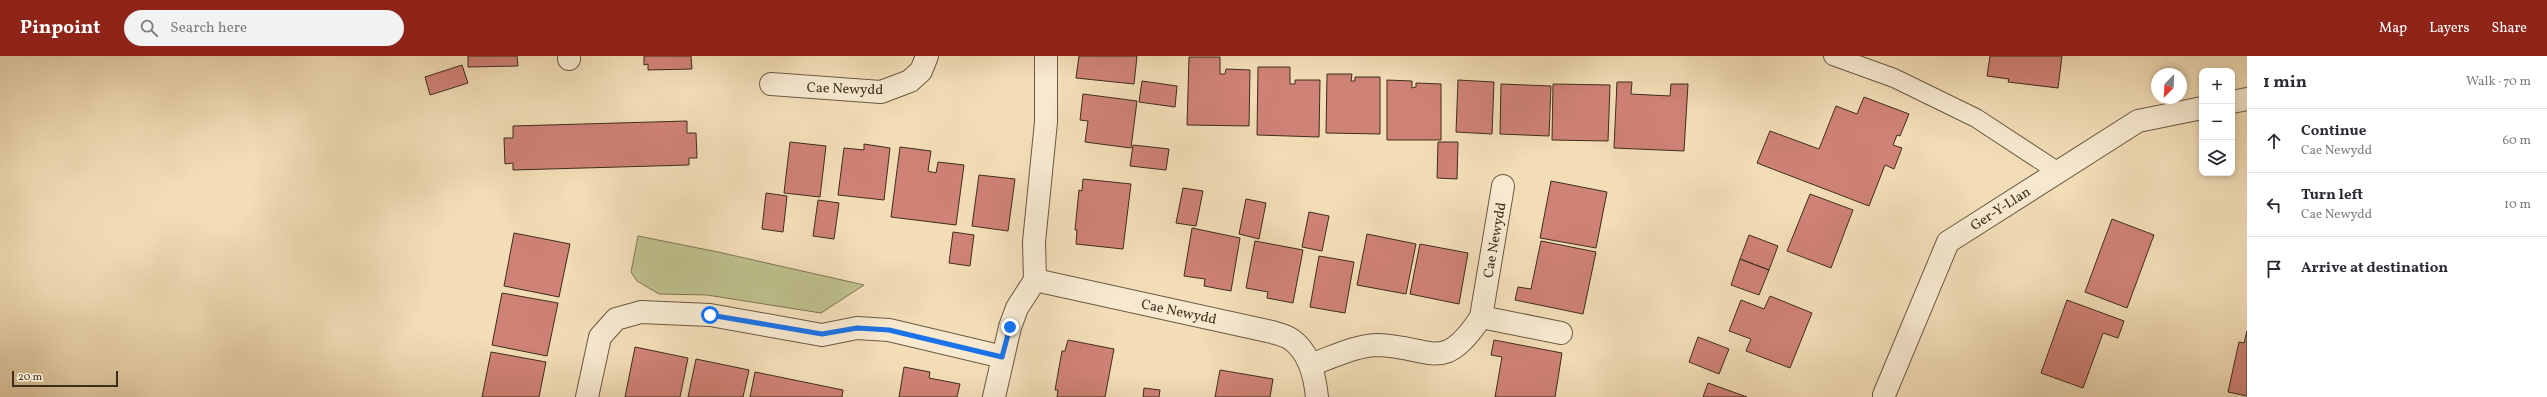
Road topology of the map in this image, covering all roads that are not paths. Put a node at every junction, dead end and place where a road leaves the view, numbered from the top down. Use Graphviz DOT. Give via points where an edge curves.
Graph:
graph roads {
  1 [pos="927,56"];
  2 [pos="1046,56"];
  3 [pos="1833,56"];
  4 [pos="771,84"];
  5 [pos="2247,99"];
  6 [pos="2235,101"];
  7 [pos="2199,109"];
  8 [pos="2057,170"];
  9 [pos="1503,186"];
  10 [pos="1034,280"];
  11 [pos="1481,317"];
  12 [pos="1561,333"];
  13 [pos="1002,357"];
  14 [pos="1310,365"];
  15 [pos="1884,394"];
  16 [pos="587,397"];
  17 [pos="994,397"];
  18 [pos="1317,397"];
  1 -- 4 [label="street, Cae Newydd" via="921,71 910,81 882,92"];
  2 -- 10 [label="street" via="1046,122 1034,242"];
  3 -- 8 [label="lane" via="1894,78 1976,118"];
  5 -- 6 [label="street"];
  7 -- 8 [label="street, Ger-Y-Llan" via="2138,121"];
  8 -- 15 [label="street, Ger-Y-Llan" via="1948,242"];
  9 -- 11 [label="street, Cae Newydd"];
  10 -- 13 [label="street" via="1017,308"];
  10 -- 14 [label="street, Cae Newydd" via="1272,332 1292,340"];
  11 -- 12 [label="street"];
  11 -- 14 [label="street, Cae Newydd" via="1470,334 1457,347 1440,355 1378,345"];
  13 -- 16 [label="street" via="889,330 857,328 822,334 710,315 641,312 616,319 600,337"];
  13 -- 17 [label="street"];
  14 -- 18 [label="street, Cae Newydd"];
}
